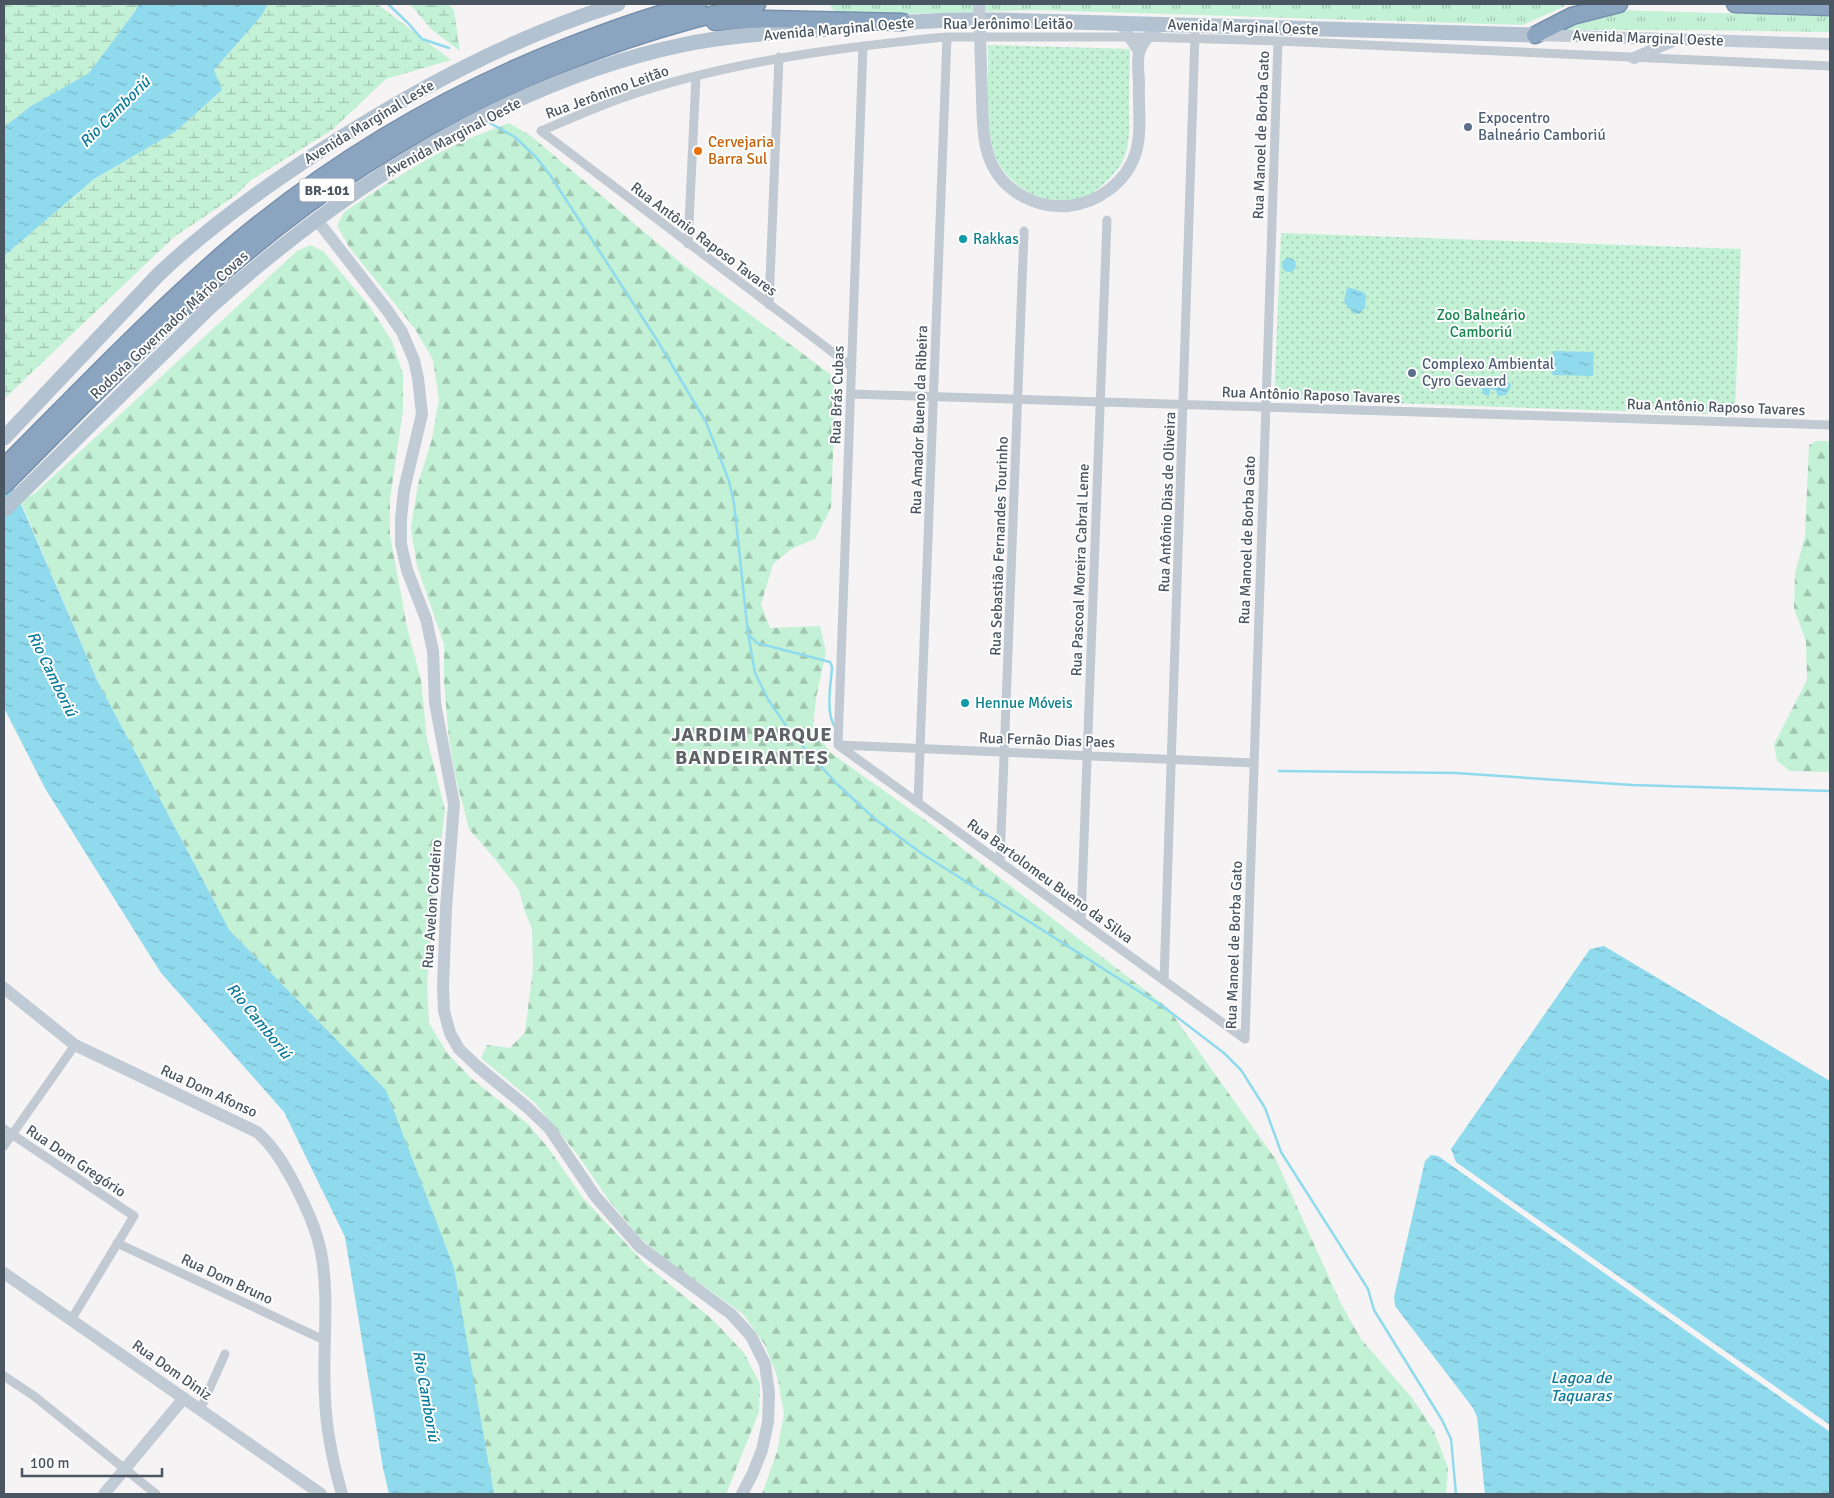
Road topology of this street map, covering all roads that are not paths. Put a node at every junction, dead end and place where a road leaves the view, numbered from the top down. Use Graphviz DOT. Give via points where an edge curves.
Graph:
graph roads {
  1 [pos="618,4"];
  2 [pos="698,4"];
  3 [pos="756,4"];
  4 [pos="979,4"];
  5 [pos="1619,4"];
  6 [pos="1734,4"];
  7 [pos="1830,8"];
  8 [pos="903,22"];
  9 [pos="1120,23"];
  10 [pos="1162,24"];
  11 [pos="673,25"];
  12 [pos="1247,27"];
  13 [pos="1197,34"];
  14 [pos="1535,35"];
  15 [pos="1130,37"];
  16 [pos="1147,37"];
  17 [pos="947,38"];
  18 [pos="1677,39"];
  19 [pos="1278,41"];
  20 [pos="1830,44"];
  21 [pos="863,46"];
  22 [pos="1139,51"];
  23 [pos="779,57"];
  24 [pos="1634,58"];
  25 [pos="1830,66"];
  26 [pos="696,76"];
  27 [pos="541,131"];
  28 [pos="316,220"];
  29 [pos="1107,220"];
  30 [pos="1024,231"];
  31 [pos="688,244"];
  32 [pos="769,305"];
  33 [pos="852,367"];
  34 [pos="851,394"];
  35 [pos="934,396"];
  36 [pos="1018,399"];
  37 [pos="1100,402"];
  38 [pos="1184,404"];
  39 [pos="1265,407"];
  40 [pos="1830,425"];
  41 [pos="4,438"];
  42 [pos="36,444"];
  43 [pos="4,467"];
  44 [pos="4,485"];
  45 [pos="4,510"];
  46 [pos="838,745"];
  47 [pos="920,749"];
  48 [pos="1004,752"];
  49 [pos="1087,756"];
  50 [pos="1172,760"];
  51 [pos="1254,763"];
  52 [pos="918,803"];
  53 [pos="1000,862"];
  54 [pos="1081,921"];
  55 [pos="1164,981"];
  56 [pos="4,988"];
  57 [pos="1245,1040"];
  58 [pos="75,1045"];
  59 [pos="8,1132"];
  60 [pos="4,1146"];
  61 [pos="118,1243"];
  62 [pos="4,1273"];
  63 [pos="71,1320"];
  64 [pos="324,1340"];
  65 [pos="225,1354"];
  66 [pos="4,1376"];
  67 [pos="184,1398"];
  68 [pos="200,1410"];
  69 [pos="126,1468"];
  70 [pos="104,1494"];
  71 [pos="156,1494"];
  72 [pos="321,1494"];
  73 [pos="342,1494"];
  74 [pos="742,1494"];
  1 -- 41 [label="main road, Avenida Marginal Leste" via="546,30 442,78 351,131 272,183 185,249"];
  2 -- 42 [label="highway, Rodovia Governador Mário Covas / BR-101" via="617,28 512,70 450,100 350,158 262,222 200,274"];
  3 -- 11 [label="highway, Rodovia Governador Mário Covas / BR-101"];
  4 -- 22 [label="street, bridge" via="987,152 1002,180 1025,198 1041,204 1052,207 1082,204 1108,191 1126,172 1136,152 1138,135"];
  5 -- 14 [label="highway" via="1572,16"];
  6 -- 7 [label="highway"];
  8 -- 9 [label="main road, Avenida Marginal Oeste"];
  8 -- 11 [label="highway" via="744,20"];
  8 -- 28 [label="main road, Avenida Marginal Oeste" via="714,40 650,53 564,81 453,134 350,195"];
  9 -- 10 [label="main road, Avenida Marginal Oeste"];
  9 -- 15 [label="street"];
  10 -- 13 [label="main road, Avenida Marginal Oeste"];
  10 -- 16 [label="street"];
  11 -- 42 [label="highway, Rodovia Governador Mário Covas / BR-101" via="568,60 497,91 422,129 346,176 211,283"];
  12 -- 13 [label="main road, Avenida Marginal Oeste" via="1215,26"];
  12 -- 14 [label="main road, Avenida Marginal Oeste"];
  12 -- 19 [label="street"];
  13 -- 16 [label="street, Rua Jerônimo Leitão"];
  13 -- 19 [label="street, Rua Jerônimo Leitão"];
  13 -- 38 [label="street, Rua Antônio Dias de Oliveira"];
  14 -- 18 [label="street, Avenida Marginal Oeste"];
  15 -- 16 [label="street, Rua Jerônimo Leitão"];
  15 -- 17 [label="street, Rua Jerônimo Leitão"];
  15 -- 22 [label="street"];
  16 -- 22 [label="street"];
  17 -- 21 [label="street, Rua Jerônimo Leitão"];
  17 -- 35 [label="street, Rua Amador Bueno da Ribeira"];
  18 -- 20 [label="street, Avenida Marginal Oeste"];
  18 -- 24 [label="street"];
  19 -- 24 [label="street, Rua Jerônimo Leitão"];
  19 -- 39 [label="street, Rua Manoel de Borba Gato"];
  21 -- 23 [label="street, Rua Jerônimo Leitão"];
  21 -- 33 [label="street, Rua Brás Cubas"];
  23 -- 26 [label="street, Rua Jerônimo Leitão"];
  23 -- 32 [label="street"];
  24 -- 25 [label="street, Rua Jerônimo Leitão"];
  26 -- 27 [label="street, Rua Jerônimo Leitão" via="620,99"];
  26 -- 31 [label="street"];
  27 -- 31 [label="street, Rua Antônio Raposo Tavares"];
  28 -- 45 [label="main road, Avenida Marginal Oeste" via="209,308"];
  28 -- 74 [label="street, Rua Avelon Cordeiro" via="402,332 418,378 422,414 404,490 401,544 433,651 435,703 454,804 443,986 444,1011 450,1033 459,1049 549,1128 595,1196 640,1247 731,1314 751,1336 765,1364 770,1392 762,1450"];
  29 -- 37 [label="street, Rua Pascoal Moreira Cabral Leme"];
  30 -- 36 [label="street, Rua Sebastião Fernandes Tourinho"];
  31 -- 32 [label="street, Rua Antônio Raposo Tavares"];
  32 -- 33 [label="street, Rua Antônio Raposo Tavares"];
  33 -- 34 [label="street, Rua Brás Cubas"];
  34 -- 35 [label="street, Rua Antônio Raposo Tavares"];
  34 -- 46 [label="street, Rua Brás Cubas"];
  35 -- 36 [label="street, Rua Antônio Raposo Tavares"];
  35 -- 47 [label="street, Rua Amador Bueno da Ribeira"];
  36 -- 37 [label="street, Rua Antônio Raposo Tavares"];
  36 -- 48 [label="street, Rua Sebastião Fernandes Tourinho"];
  37 -- 38 [label="street, Rua Antônio Raposo Tavares"];
  37 -- 49 [label="street, Rua Pascoal Moreira Cabral Leme"];
  38 -- 39 [label="street, Rua Antônio Raposo Tavares"];
  38 -- 50 [label="street, Rua Antônio Dias de Oliveira"];
  39 -- 40 [label="street, Rua Antônio Raposo Tavares"];
  39 -- 51 [label="street, Rua Manoel de Borba Gato"];
  42 -- 43 [label="highway, Rodovia Governador Mário Covas / BR-101"];
  42 -- 44 [label="highway, Rodovia Governador Mário Covas / BR-101"];
  46 -- 47 [label="street, Rua Fernão Dias Paes"];
  46 -- 52 [label="street, Rua Bartolomeu Bueno da Silva"];
  47 -- 48 [label="street, Rua Fernão Dias Paes"];
  47 -- 52 [label="street, Rua Amador Bueno da Ribeira"];
  48 -- 49 [label="street, Rua Fernão Dias Paes"];
  48 -- 53 [label="street, Rua Sebastião Fernandes Tourinho"];
  49 -- 50 [label="street, Rua Fernão Dias Paes"];
  49 -- 54 [label="street, Rua Pascoal Moreira Cabral Leme"];
  50 -- 51 [label="street, Rua Fernão Dias Paes"];
  50 -- 55 [label="street, Rua Antônio Dias de Oliveira"];
  51 -- 57 [label="street, Rua Manoel de Borba Gato"];
  52 -- 53 [label="street, Rua Bartolomeu Bueno da Silva"];
  53 -- 54 [label="street, Rua Bartolomeu Bueno da Silva"];
  54 -- 55 [label="street, Rua Bartolomeu Bueno da Silva"];
  55 -- 57 [label="street, Rua Bartolomeu Bueno da Silva"];
  56 -- 58 [label="street, Rua Dom Afonso"];
  58 -- 59 [label="street"];
  58 -- 64 [label="street, Rua Dom Afonso" via="247,1126 269,1144 284,1165 316,1232 324,1269"];
  59 -- 60 [label="street"];
  59 -- 61 [label="street, Rua Dom Gregório" via="134,1216"];
  61 -- 63 [label="street"];
  61 -- 64 [label="street, Rua Dom Bruno"];
  62 -- 63 [label="street, Rua Dom Diniz"];
  63 -- 67 [label="street, Rua Dom Diniz"];
  64 -- 73 [label="street, Rua Dom Afonso" via="326,1414"];
  65 -- 68 [label="street"];
  66 -- 69 [label="street"];
  67 -- 68 [label="street, Rua Dom Diniz"];
  67 -- 69 [label="street"];
  68 -- 72 [label="street, Rua Dom Diniz"];
  69 -- 70 [label="street"];
  69 -- 71 [label="street"];
}
